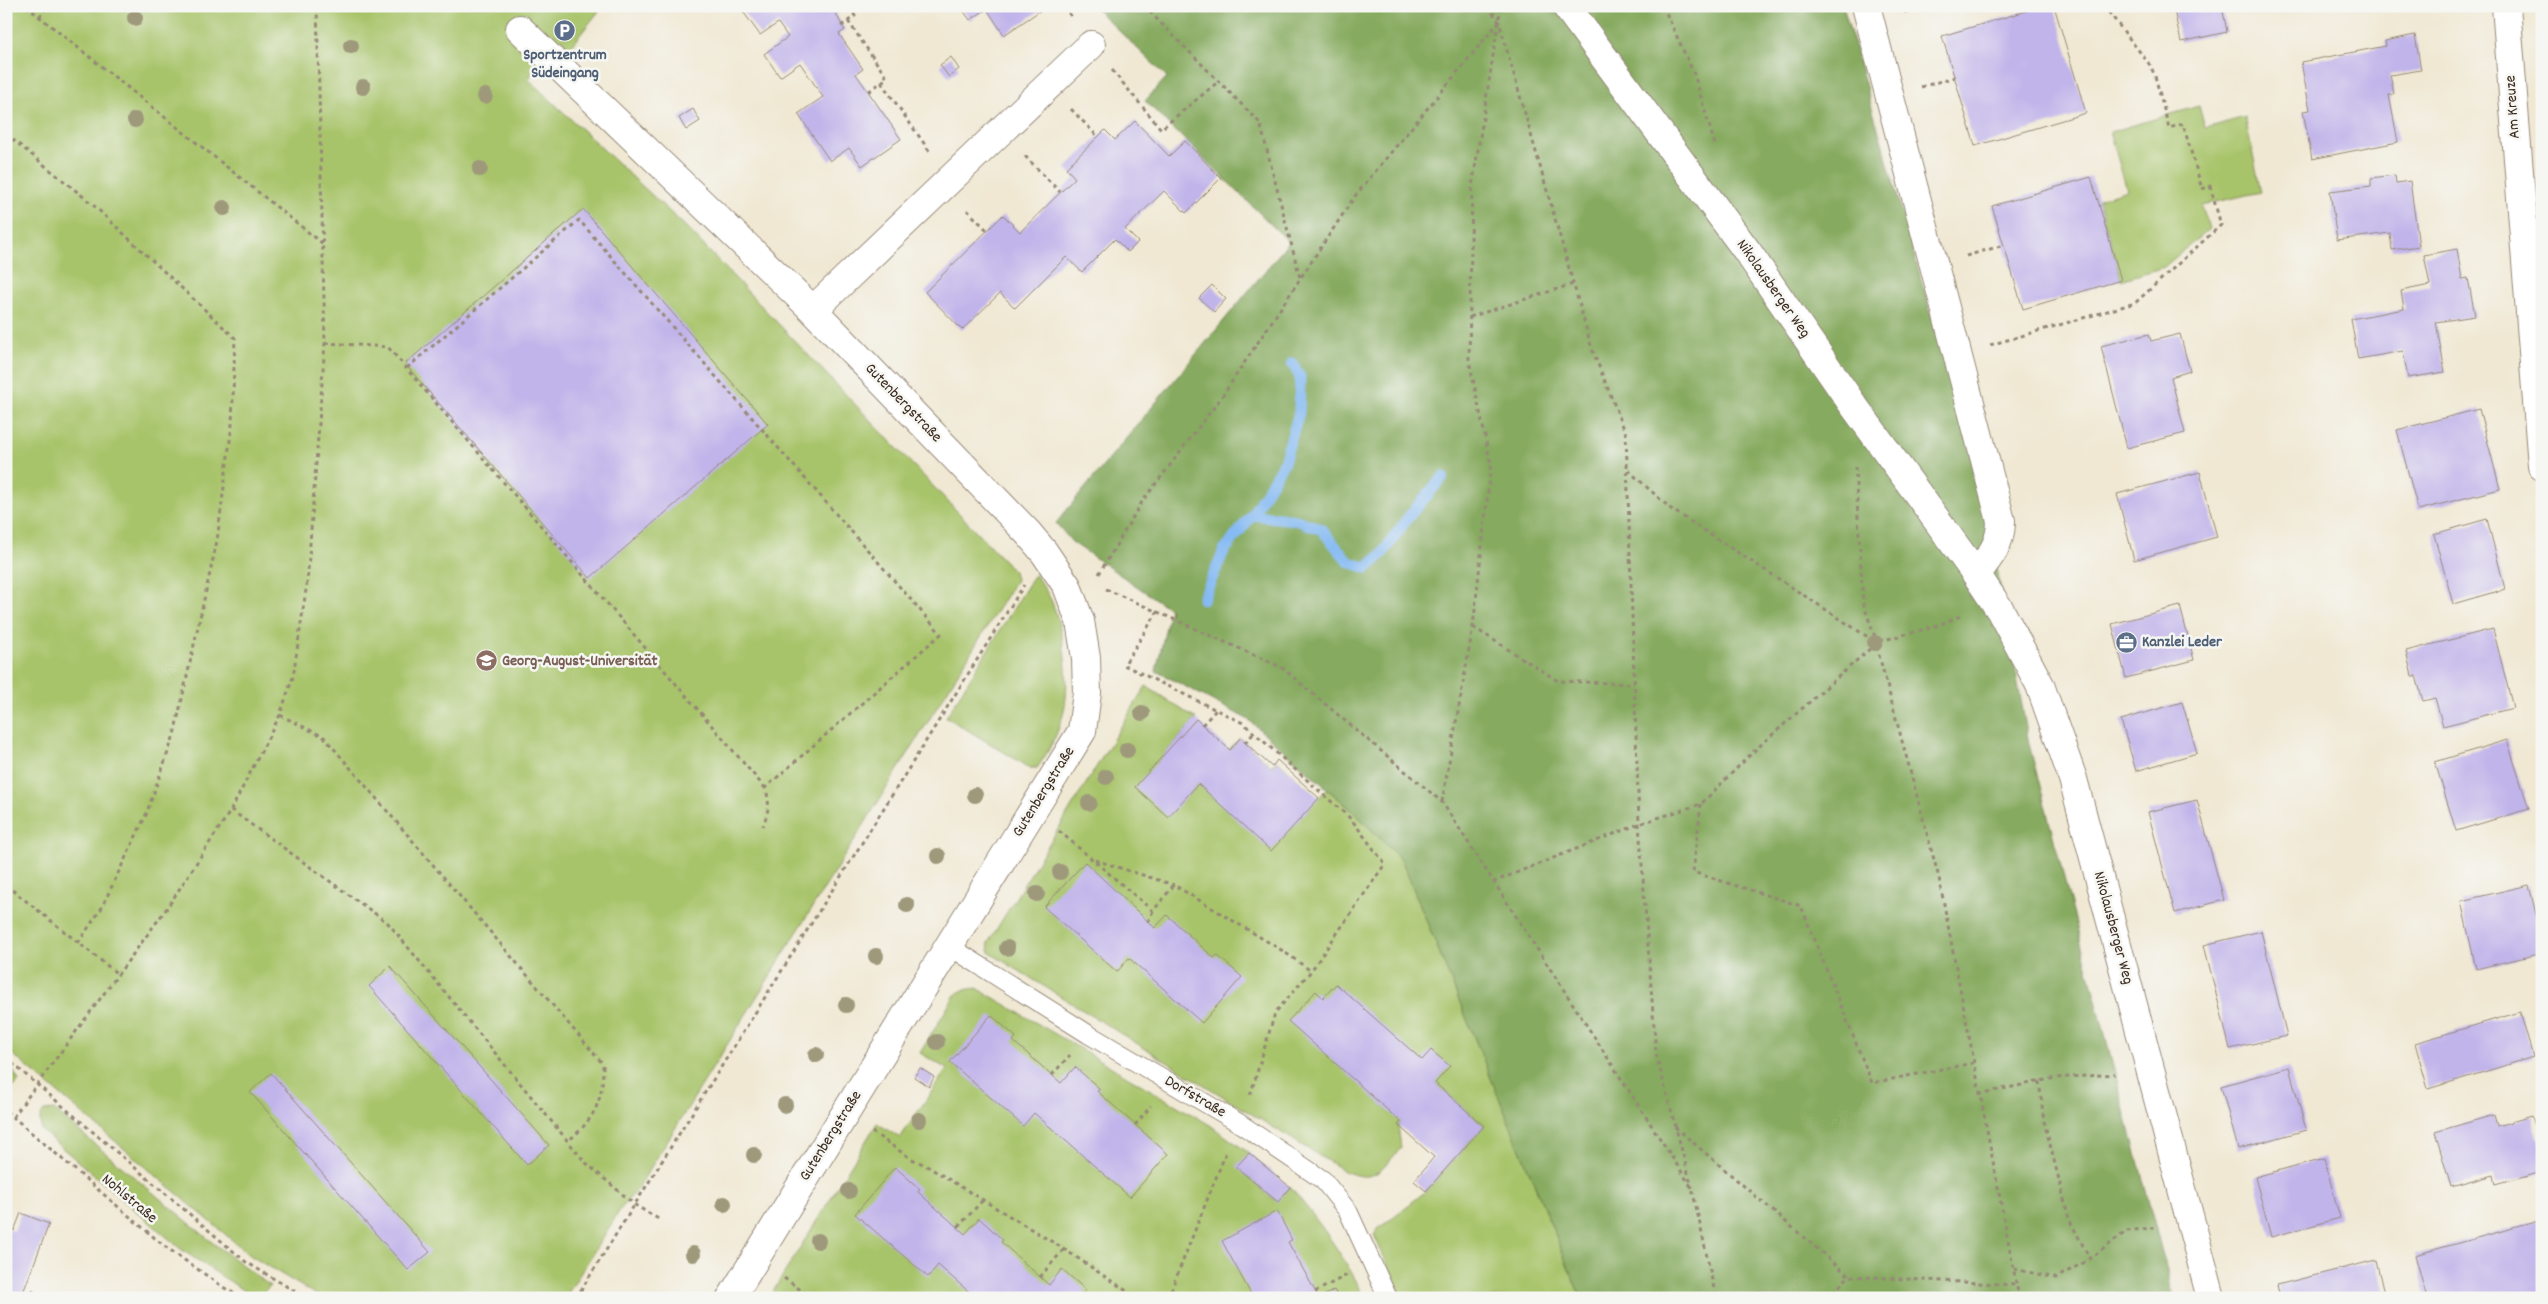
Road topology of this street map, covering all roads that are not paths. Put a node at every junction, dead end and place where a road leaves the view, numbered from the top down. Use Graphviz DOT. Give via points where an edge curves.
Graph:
graph roads {
  1 [pos="1566,6"];
  2 [pos="1866,6"];
  3 [pos="2506,6"];
  4 [pos="520,29"];
  5 [pos="1091,45"];
  6 [pos="2532,208"];
  7 [pos="813,310"];
  8 [pos="2542,466"];
  9 [pos="1976,574"];
  10 [pos="949,946"];
  11 [pos="731,1298"];
  12 [pos="1388,1298"];
  13 [pos="2211,1298"];
  1 -- 9 [label="street, Nikolausberger Weg" via="1747,251"];
  2 -- 9 [label="street" via="2001,521 2001,535 1994,552"];
  3 -- 6 [label="street, Am Kreuze"];
  4 -- 7 [label="street, Gutenbergstraße"];
  5 -- 7 [label="street"];
  6 -- 8 [label="street, Am Kreuze"];
  7 -- 10 [label="street, Gutenbergstraße" via="1028,533 1067,586 1080,622 1087,693 1082,731"];
  9 -- 13 [label="street, Nikolausberger Weg" via="1996,603 2040,685 2073,780"];
  10 -- 11 [label="street, Gutenbergstraße"];
  10 -- 12 [label="lane, Dorfstraße" via="1088,1034 1239,1123 1322,1180 1348,1211"];
}
